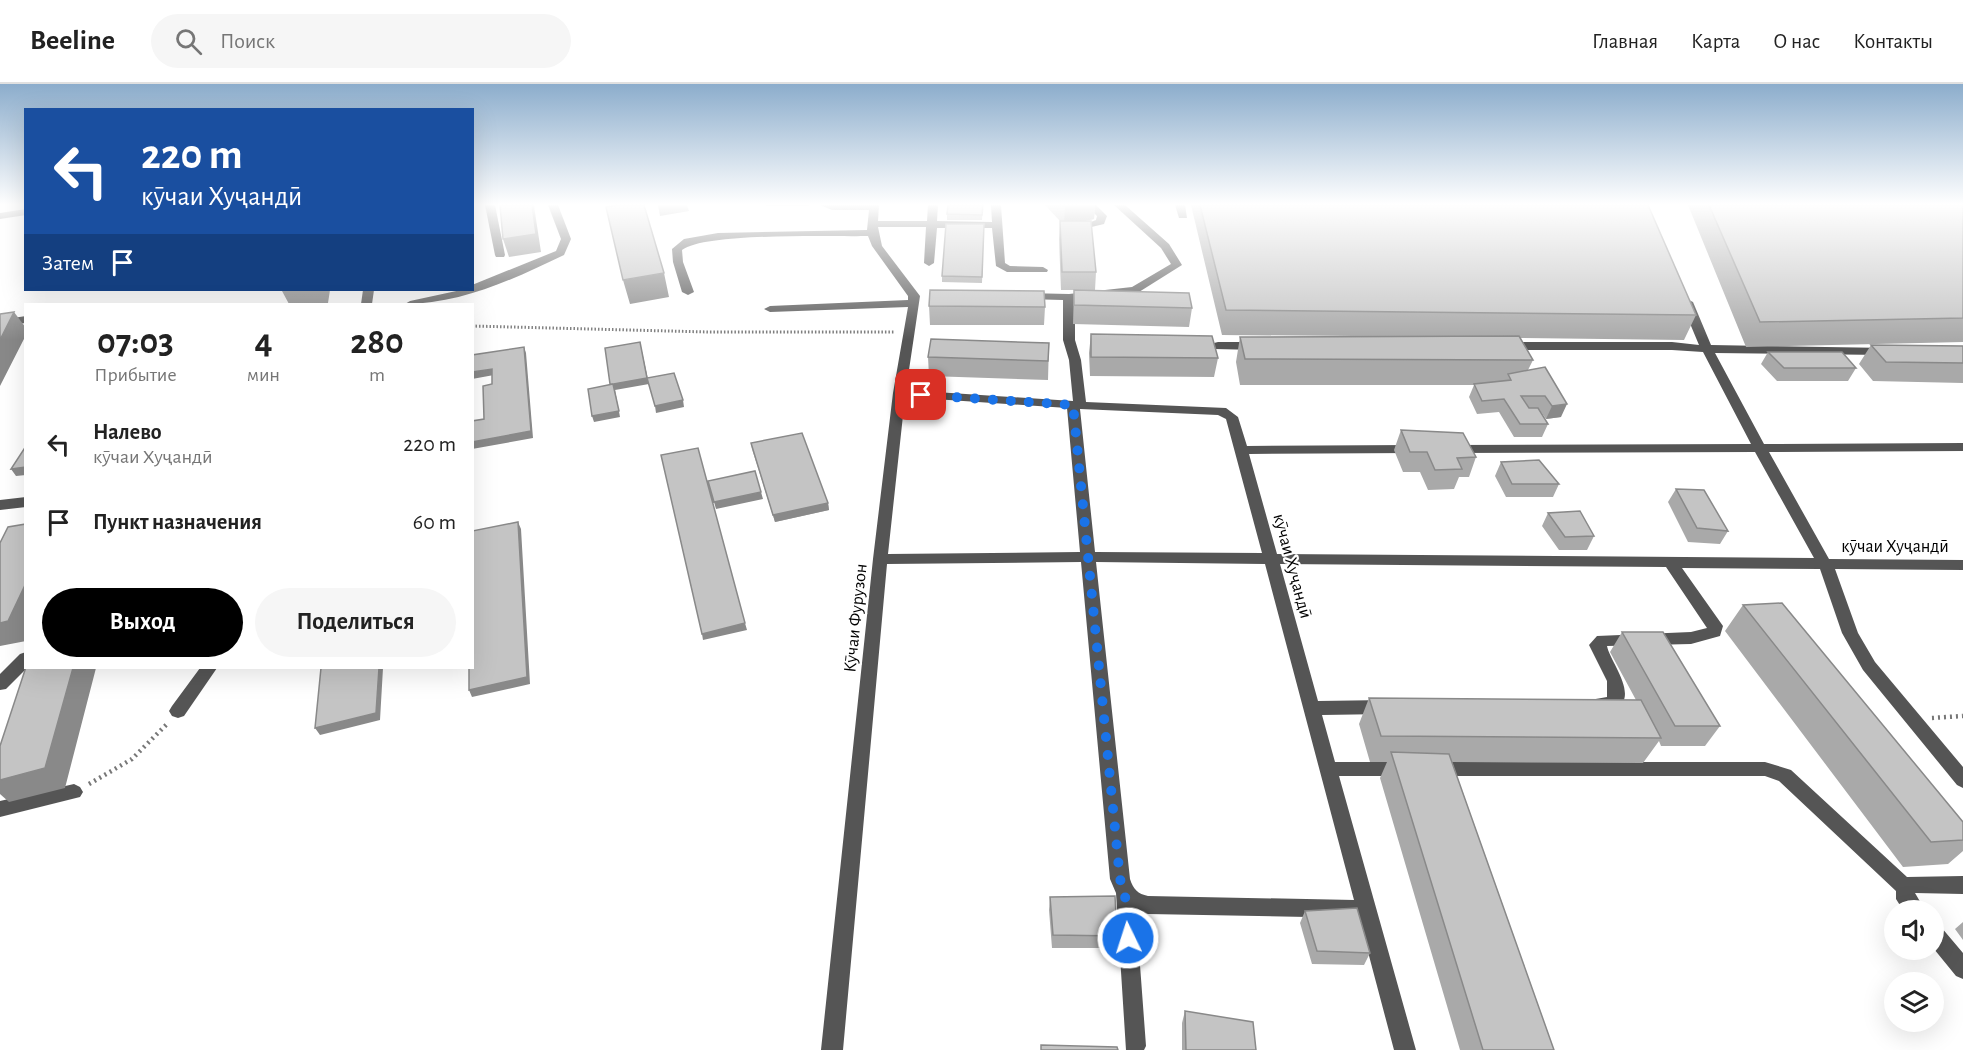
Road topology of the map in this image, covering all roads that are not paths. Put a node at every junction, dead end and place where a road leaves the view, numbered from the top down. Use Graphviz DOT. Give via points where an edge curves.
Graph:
graph roads {
  1 [pos="499,250"];
  2 [pos="561,250"];
  3 [pos="677,250"];
  4 [pos="880,250"];
  5 [pos="930,250"];
  6 [pos="999,250"];
  7 [pos="1168,250"];
  8 [pos="500,255"];
  9 [pos="929,263"];
  10 [pos="1043,270"];
  11 [pos="1680,285"];
  12 [pos="474,287"];
  13 [pos="465,291"];
  14 [pos="688,292"];
  15 [pos="1009,296"];
  16 [pos="1069,297"];
  17 [pos="918,298"];
  18 [pos="417,303"];
  19 [pos="770,309"];
  20 [pos="24,319"];
  21 [pos="0,323"];
  22 [pos="1218,346"];
  23 [pos="1266,346"];
  24 [pos="1493,346"];
  25 [pos="1707,349"];
  26 [pos="1895,351"];
  27 [pos="899,393"];
  28 [pos="1077,405"];
  29 [pos="1963,447"];
  30 [pos="1762,448"];
  31 [pos="1240,450"];
  32 [pos="24,502"];
  33 [pos="0,506"];
  34 [pos="1088,557"];
  35 [pos="880,559"];
  36 [pos="1272,559"];
  37 [pos="1671,564"];
  38 [pos="1963,565"];
  39 [pos="1826,566"];
  40 [pos="24,660"];
  41 [pos="208,669"];
  42 [pos="0,684"];
  43 [pos="1582,705"];
  44 [pos="1405,707"];
  45 [pos="1311,708"];
  46 [pos="178,711"];
  47 [pos="1328,769"];
  48 [pos="1963,780"];
  49 [pos="74,792"];
  50 [pos="0,809"];
  51 [pos="1963,885"];
  52 [pos="1905,887"];
  53 [pos="1125,895"];
  54 [pos="1907,900"];
  55 [pos="1366,909"];
  56 [pos="1944,946"];
  57 [pos="1963,969"];
  58 [pos="1136,1046"];
  59 [pos="832,1050"];
  60 [pos="1405,1050"];
  1 -- 8 [label="street"];
  2 -- 12 [label="street" via="521,271"];
  3 -- 14 [label="street"];
  4 -- 17 [label="street"];
  5 -- 9 [label="street"];
  6 -- 10 [label="street" via="1000,264 1007,269"];
  7 -- 16 [label="street" via="1177,265 1135,290"];
  11 -- 25 [label="street"];
  13 -- 18 [label="street"];
  15 -- 16 [label="street"];
  16 -- 28 [label="street" via="1069,340 1075,360"];
  17 -- 19 [label="street"];
  17 -- 27 [label="street, Кӯчаи Фурузон" via="908,332"];
  20 -- 21 [label="street"];
  22 -- 23 [label="street"];
  24 -- 25 [label="street"];
  25 -- 26 [label="street"];
  25 -- 30 [label="street"];
  27 -- 28 [label="street, кӯчаи Хуҷандӣ"];
  27 -- 35 [label="street, Кӯчаи Фурузон"];
  28 -- 31 [label="street, кӯчаи Хуҷандӣ" via="1221,411 1232,417"];
  28 -- 34 [label="street"];
  29 -- 30 [label="street"];
  30 -- 31 [label="street"];
  30 -- 39 [label="street"];
  31 -- 36 [label="street, кӯчаи Хуҷандӣ"];
  32 -- 33 [label="street"];
  34 -- 35 [label="street, кӯчаи Хуҷандӣ"];
  34 -- 36 [label="street, кӯчаи Хуҷандӣ"];
  34 -- 53 [label="street" via="1120,879"];
  35 -- 59 [label="street, Кӯчаи Фурузон"];
  36 -- 37 [label="street, кӯчаи Хуҷандӣ"];
  36 -- 45 [label="street, кӯчаи Хуҷандӣ"];
  37 -- 39 [label="street, кӯчаи Хуҷандӣ"];
  37 -- 43 [label="street" via="1715,626 1714,632 1691,638 1603,640 1597,645 1615,681 1615,701"];
  38 -- 39 [label="street, кӯчаи Хуҷандӣ"];
  39 -- 48 [label="street" via="1850,633 1869,666"];
  40 -- 42 [label="street"];
  41 -- 46 [label="street"];
  44 -- 45 [label="street"];
  45 -- 47 [label="street, кӯчаи Хуҷандӣ"];
  47 -- 52 [label="street" via="1765,769 1785,775"];
  47 -- 55 [label="street, кӯчаи Хуҷандӣ"];
  49 -- 50 [label="street"];
  51 -- 52 [label="street"];
  52 -- 54 [label="street"];
  53 -- 55 [label="street" via="1134,904 1148,905"];
  53 -- 58 [label="street"];
  55 -- 60 [label="street, кӯчаи Хуҷандӣ"];
  56 -- 57 [label="street"];
}
